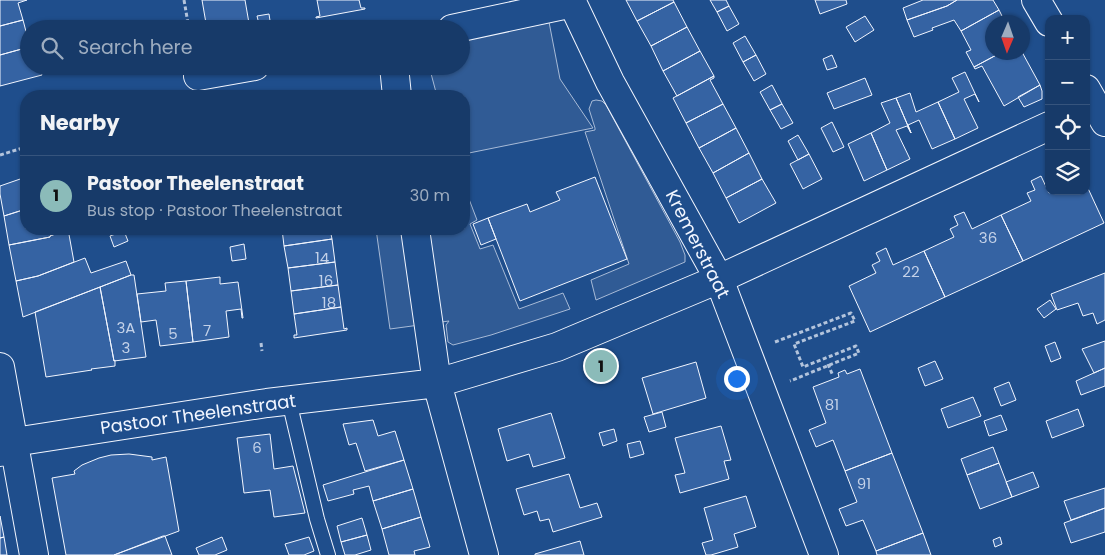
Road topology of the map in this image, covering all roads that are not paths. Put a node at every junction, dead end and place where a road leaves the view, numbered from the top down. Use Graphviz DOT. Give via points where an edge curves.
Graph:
graph roads {
  1 [pos="1036,0"];
  2 [pos="572,2"];
  3 [pos="1045,15"];
  4 [pos="470,25"];
  5 [pos="204,75"];
  6 [pos="395,75"];
  7 [pos="198,76"];
  8 [pos="396,90"];
  9 [pos="1045,128"];
  10 [pos="416,235"];
  11 [pos="719,279"];
  12 [pos="0,367"];
  13 [pos="437,383"];
  14 [pos="288,401"];
  15 [pos="7,447"];
  16 [pos="34,555"];
  17 [pos="328,555"];
  18 [pos="484,555"];
  19 [pos="824,555"];
  1 -- 3 [label="street"];
  2 -- 4 [label="street"];
  2 -- 11 [label="street, Kremerstraat" via="610,82"];
  5 -- 7 [label="street"];
  6 -- 8 [label="street"];
  9 -- 11 [label="street, Pastoor Theelenstraat"];
  10 -- 13 [label="street"];
  11 -- 13 [label="street, Pastoor Theelenstraat" via="557,347"];
  11 -- 19 [label="street, Kremerstraat"];
  12 -- 15 [label="street"];
  13 -- 14 [label="street, Pastoor Theelenstraat"];
  13 -- 18 [label="street"];
  14 -- 15 [label="street, Pastoor Theelenstraat"];
  14 -- 17 [label="lane"];
  15 -- 16 [label="street"];
}
